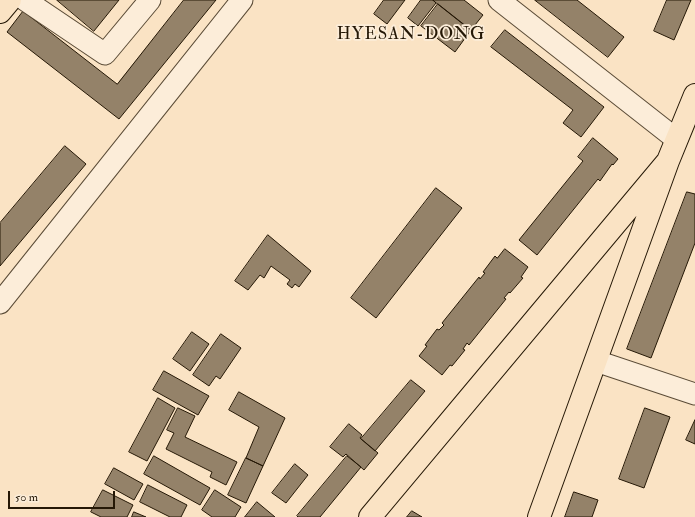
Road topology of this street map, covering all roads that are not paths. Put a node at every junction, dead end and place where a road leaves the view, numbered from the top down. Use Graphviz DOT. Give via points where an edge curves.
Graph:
graph roads {
  1 [pos="10,0"];
  2 [pos="25,0"];
  3 [pos="150,0"];
  4 [pos="242,0"];
  5 [pos="499,0"];
  6 [pos="0,12"];
  7 [pos="695,94"];
  8 [pos="676,138"];
  9 [pos="668,161"];
  10 [pos="0,303"];
  11 [pos="596,361"];
  12 [pos="695,394"];
  13 [pos="370,517"];
  14 [pos="539,517"];
  1 -- 6 [label="main road"];
  2 -- 3 [label="street" via="105,54"];
  4 -- 10 [label="street"];
  5 -- 8 [label="street"];
  7 -- 8 [label="main road"];
  8 -- 9 [label="main road"];
  9 -- 11 [label="main road"];
  9 -- 13 [label="main road"];
  11 -- 12 [label="street"];
  11 -- 14 [label="main road"];
}
